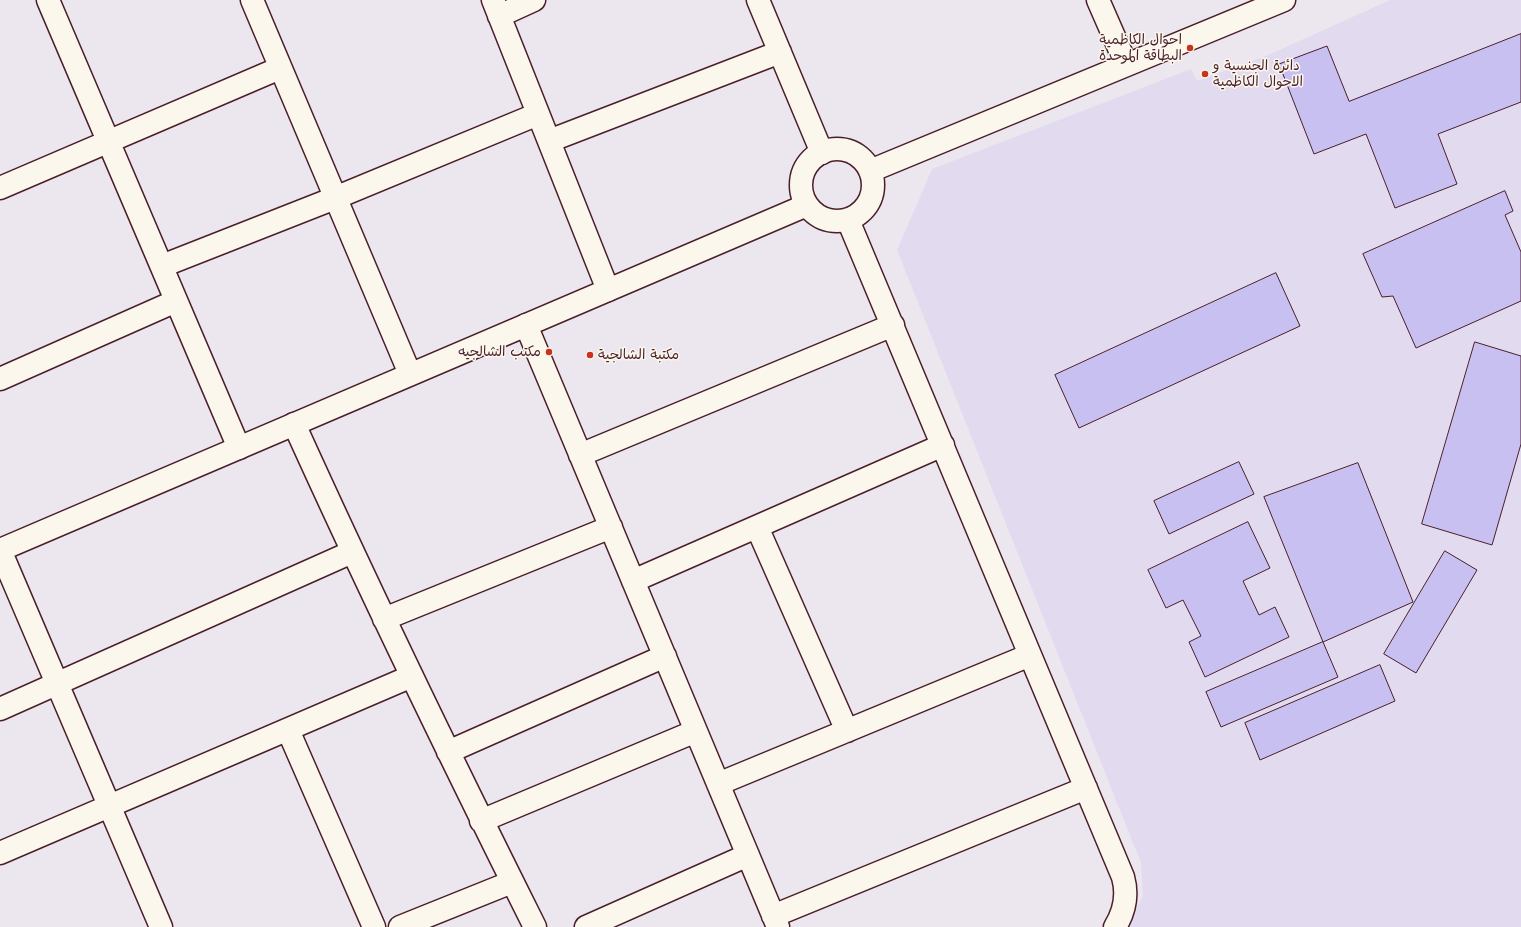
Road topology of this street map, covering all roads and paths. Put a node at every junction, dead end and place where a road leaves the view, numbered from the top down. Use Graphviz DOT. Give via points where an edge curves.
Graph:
graph roads {
  1 [pos="48,0"];
  2 [pos="252,0"];
  3 [pos="534,0"];
  4 [pos="758,0"];
  5 [pos="1098,0"];
  6 [pos="1284,0"];
  7 [pos="496,8"];
  8 [pos="780,52"];
  9 [pos="1126,64"];
  10 [pos="280,68"];
  11 [pos="538,114"];
  12 [pos="549,141"];
  13 [pos="109,142"];
  14 [pos="822,153"];
  15 [pos="870,171"];
  16 [pos="0,188"];
  17 [pos="335,198"];
  18 [pos="807,205"];
  19 [pos="848,220"];
  20 [pos="162,266"];
  21 [pos="608,290"];
  22 [pos="176,301"];
  23 [pos="526,325"];
  24 [pos="893,325"];
  25 [pos="410,374"];
  26 [pos="0,379"];
  27 [pos="294,424"];
  28 [pos="943,445"];
  29 [pos="239,448"];
  30 [pos="580,455"];
  31 [pos="757,526"];
  32 [pos="611,527"];
  33 [pos="0,550"];
  34 [pos="352,552"];
  35 [pos="633,581"];
  36 [pos="384,619"];
  37 [pos="1030,655"];
  38 [pos="665,656"];
  39 [pos="412,676"];
  40 [pos="57,684"];
  41 [pos="0,709"];
  42 [pos="288,730"];
  43 [pos="696,731"];
  44 [pos="847,731"];
  45 [pos="448,752"];
  46 [pos="718,784"];
  47 [pos="1086,788"];
  48 [pos="109,807"];
  49 [pos="481,821"];
  50 [pos="0,853"];
  51 [pos="748,855"];
  52 [pos="512,882"];
  53 [pos="776,921"];
  54 [pos="1123,921"];
  55 [pos="161,927"];
  56 [pos="374,927"];
  57 [pos="400,927"];
  58 [pos="535,927"];
  59 [pos="586,927"];
  1 -- 13 [label="street"];
  2 -- 10 [label="street"];
  3 -- 7 [label="street"];
  4 -- 8 [label="street"];
  5 -- 9 [label="street"];
  6 -- 9 [label="street"];
  7 -- 11 [label="street"];
  8 -- 12 [label="street"];
  8 -- 14 [label="street"];
  9 -- 15 [label="street"];
  10 -- 13 [label="street"];
  10 -- 17 [label="street"];
  11 -- 12 [label="street"];
  11 -- 17 [label="street"];
  12 -- 21 [label="street"];
  13 -- 16 [label="street"];
  13 -- 20 [label="street"];
  14 -- 15 [label="street" via="839,149 850,151 864,161"];
  14 -- 18 [label="street" via="808,164 803,175 802,194"];
  15 -- 19 [label="street" via="873,184 869,203 860,213"];
  17 -- 20 [label="street"];
  17 -- 25 [label="street"];
  18 -- 19 [label="street" via="816,215 828,220"];
  18 -- 21 [label="street"];
  19 -- 24 [label="street"];
  20 -- 22 [label="street"];
  21 -- 23 [label="street"];
  22 -- 26 [label="street"];
  22 -- 29 [label="street"];
  23 -- 25 [label="street"];
  23 -- 30 [label="street"];
  24 -- 28 [label="street"];
  24 -- 30 [label="street"];
  25 -- 27 [label="street"];
  27 -- 29 [label="street"];
  27 -- 34 [label="street"];
  28 -- 31 [label="street"];
  28 -- 37 [label="street"];
  29 -- 33 [label="street"];
  30 -- 32 [label="street"];
  31 -- 35 [label="street"];
  31 -- 44 [label="street"];
  32 -- 35 [label="street"];
  32 -- 36 [label="street"];
  33 -- 40 [label="street"];
  34 -- 36 [label="street"];
  34 -- 40 [label="street"];
  35 -- 38 [label="street"];
  36 -- 39 [label="street"];
  37 -- 44 [label="street"];
  37 -- 47 [label="street"];
  38 -- 43 [label="street"];
  38 -- 45 [label="street"];
  39 -- 42 [label="street"];
  39 -- 45 [label="street"];
  40 -- 41 [label="street"];
  40 -- 48 [label="street"];
  42 -- 48 [label="street"];
  42 -- 56 [label="street"];
  43 -- 46 [label="street"];
  43 -- 49 [label="street"];
  44 -- 46 [label="street"];
  45 -- 49 [label="street"];
  46 -- 51 [label="street"];
  47 -- 53 [label="street"];
  47 -- 54 [label="street" via="1123,877 1126,894"];
  48 -- 50 [label="street"];
  48 -- 55 [label="street"];
  49 -- 52 [label="street"];
  51 -- 53 [label="street"];
  51 -- 59 [label="street"];
  52 -- 57 [label="street"];
  52 -- 58 [label="street"];
}
